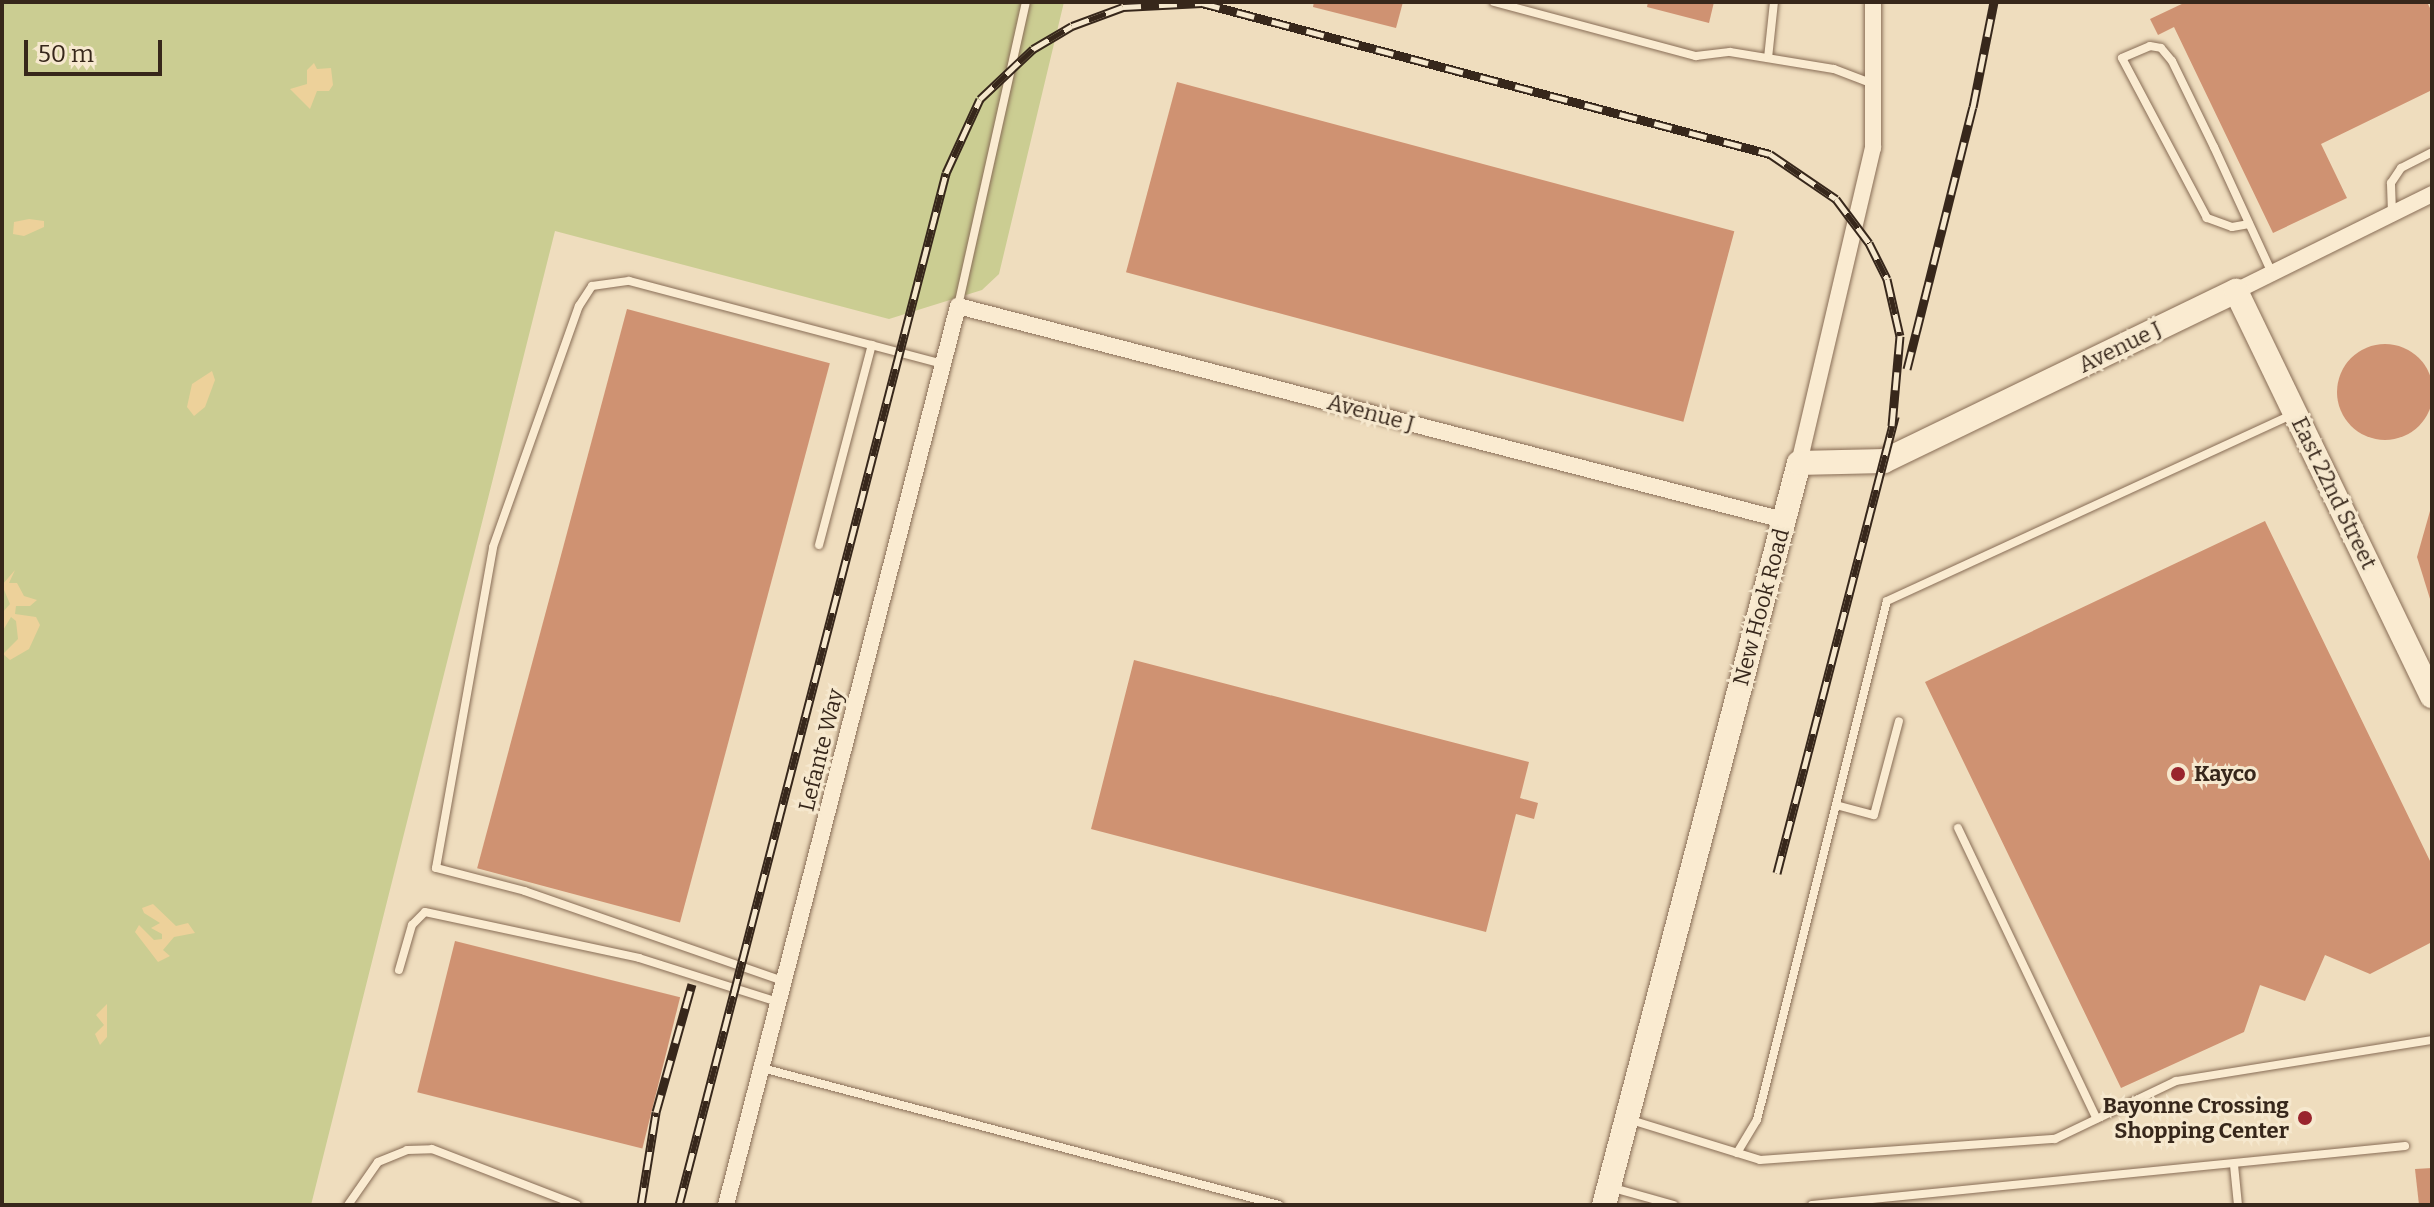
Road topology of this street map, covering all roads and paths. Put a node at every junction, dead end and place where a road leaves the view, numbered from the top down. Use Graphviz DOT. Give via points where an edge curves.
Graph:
graph roads {
  1 [pos="1026,2"];
  2 [pos="1494,2"];
  3 [pos="1774,2"];
  4 [pos="1873,2"];
  5 [pos="1768,58"];
  6 [pos="1877,86"];
  7 [pos="2432,152"];
  8 [pos="2432,194"];
  9 [pos="2392,213"];
  10 [pos="2249,224"];
  11 [pos="2272,273"];
  12 [pos="2236,291"];
  13 [pos="958,306"];
  14 [pos="872,345"];
  15 [pos="943,364"];
  16 [pos="2295,414"];
  17 [pos="1799,463"];
  18 [pos="1783,520"];
  19 [pos="819,545"];
  20 [pos="2432,696"];
  21 [pos="1899,721"];
  22 [pos="1836,805"];
  23 [pos="1958,828"];
  24 [pos="399,970"];
  25 [pos="784,981"];
  26 [pos="779,1002"];
  27 [pos="2432,1040"];
  28 [pos="762,1068"];
  29 [pos="1626,1118"];
  30 [pos="2097,1119"];
  31 [pos="2405,1146"];
  32 [pos="1737,1153"];
  33 [pos="2234,1165"];
  34 [pos="1606,1196"];
  35 [pos="348,1205"];
  36 [pos="577,1205"];
  37 [pos="726,1205"];
  38 [pos="1279,1205"];
  39 [pos="1674,1205"];
  40 [pos="1812,1205"];
  41 [pos="2238,1205"];
  1 -- 13 [label="lane"];
  2 -- 5 [label="lane" via="1696,56 1730,52"];
  3 -- 5 [label="lane"];
  4 -- 6 [label="street, New Hook Road"];
  5 -- 6 [label="lane" via="1834,69"];
  6 -- 17 [label="street, New Hook Road" via="1861,212"];
  7 -- 9 [label="lane" via="2401,168 2391,183"];
  8 -- 9 [label="street, Avenue J"];
  9 -- 11 [label="street, Avenue J"];
  10 -- 10 [label="lane" via="2172,61 2161,48 2122,58 2207,218 2232,227"];
  10 -- 11 [label="lane"];
  11 -- 12 [label="street, Avenue J"];
  12 -- 16 [label="street, East 22nd Street"];
  12 -- 17 [label="street, Avenue J" via="1884,461"];
  13 -- 15 [label="street, Lefante Way"];
  13 -- 18 [label="street, Avenue J"];
  14 -- 15 [label="lane"];
  14 -- 19 [label="lane"];
  14 -- 25 [label="lane" via="629,281 592,286 579,306 493,547 436,868 525,891"];
  15 -- 25 [label="street, Lefante Way"];
  16 -- 20 [label="street, East 22nd Street"];
  16 -- 22 [label="lane" via="1887,601"];
  17 -- 18 [label="street, New Hook Road"];
  18 -- 29 [label="street, New Hook Road"];
  21 -- 22 [label="lane" via="1874,815"];
  22 -- 32 [label="lane" via="1757,1120"];
  23 -- 30 [label="lane"];
  24 -- 26 [label="lane" via="412,925 425,912 639,958"];
  25 -- 26 [label="street, Lefante Way"];
  26 -- 28 [label="street, Lefante Way"];
  27 -- 30 [label="lane" via="2176,1081"];
  28 -- 37 [label="street, Lefante Way"];
  28 -- 38 [label="lane"];
  29 -- 32 [label="lane"];
  29 -- 34 [label="street, New Hook Road"];
  30 -- 32 [label="lane" via="2055,1139 1760,1160"];
  31 -- 33 [label="lane"];
  33 -- 40 [label="lane"];
  33 -- 41 [label="lane"];
  34 -- 39 [label="lane"];
  35 -- 36 [label="lane" via="378,1162 407,1150 432,1149"];
}
